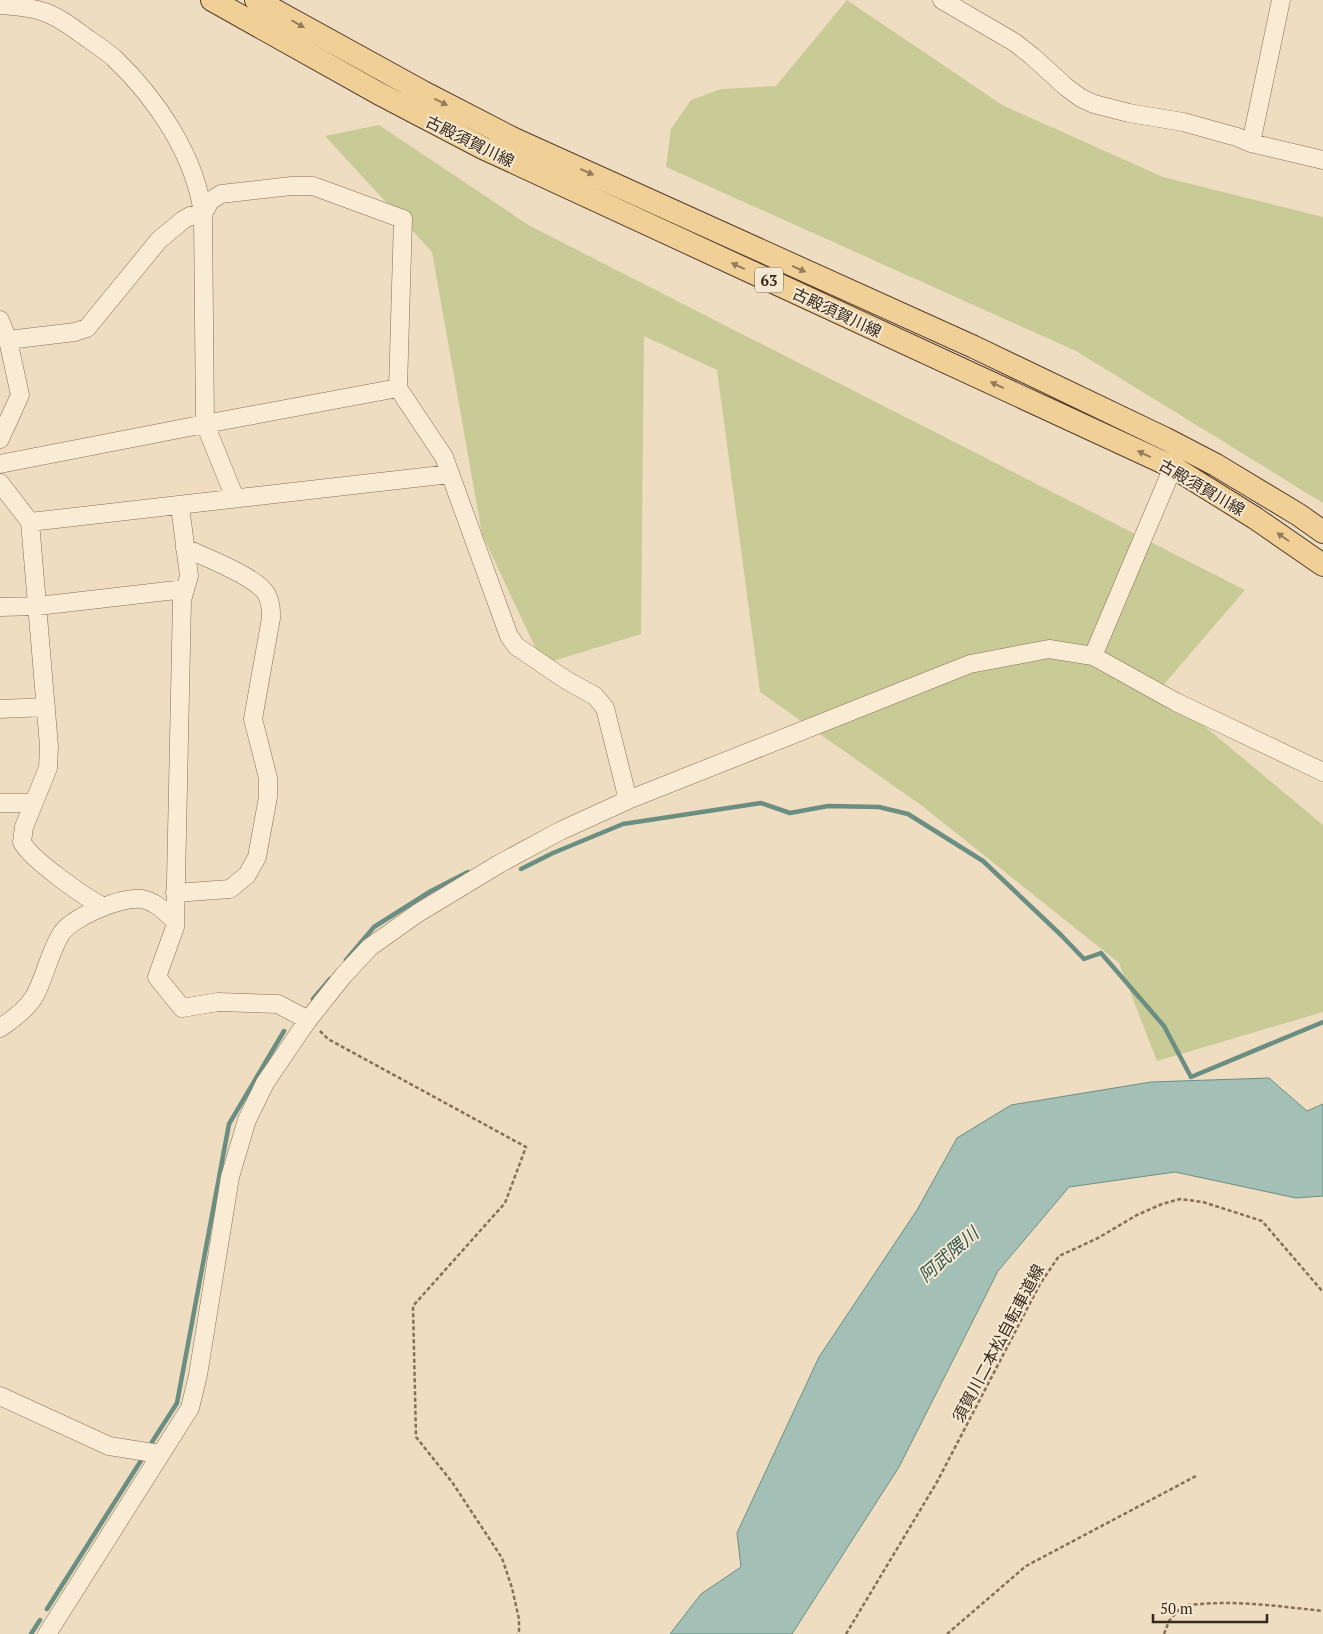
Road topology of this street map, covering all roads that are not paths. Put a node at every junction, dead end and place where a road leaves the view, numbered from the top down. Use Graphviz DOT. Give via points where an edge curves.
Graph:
graph roads {
  1 [pos="212,0"];
  2 [pos="256,0"];
  3 [pos="942,0"];
  4 [pos="1282,0"];
  5 [pos="0,6"];
  6 [pos="1251,144"];
  7 [pos="1323,160"];
  8 [pos="203,214"];
  9 [pos="0,320"];
  10 [pos="8,340"];
  11 [pos="398,388"];
  12 [pos="205,424"];
  13 [pos="0,439"];
  14 [pos="0,464"];
  15 [pos="1173,467"];
  16 [pos="450,474"];
  17 [pos="0,483"];
  18 [pos="235,498"];
  19 [pos="180,506"];
  20 [pos="30,522"];
  21 [pos="1323,532"];
  22 [pos="185,548"];
  23 [pos="1323,565"];
  24 [pos="185,589"];
  25 [pos="38,606"];
  26 [pos="0,607"];
  27 [pos="1093,656"];
  28 [pos="46,707"];
  29 [pos="0,709"];
  30 [pos="1323,772"];
  31 [pos="628,800"];
  32 [pos="0,803"];
  33 [pos="34,803"];
  34 [pos="175,894"];
  35 [pos="104,907"];
  36 [pos="174,920"];
  37 [pos="308,1020"];
  38 [pos="0,1028"];
  39 [pos="0,1396"];
  40 [pos="160,1454"];
  41 [pos="47,1634"];
  15 -- 1 [label="main road, 古殿須賀川線 / 63, one-way" via="483,148"];
  2 -- 21 [label="main road, 古殿須賀川線 / 63, one-way" via="414,88 514,139 974,347 1166,439 1233,475"];
  3 -- 6 [label="street" via="1014,42 1081,98 1129,113 1183,122"];
  4 -- 6 [label="street"];
  5 -- 8 [label="street" via="43,11 114,57 165,118 184,152 201,196"];
  6 -- 7 [label="street"];
  8 -- 10 [label="street" via="183,220 159,240 86,328"];
  8 -- 11 [label="street" via="210,201 221,194 313,186 403,219"];
  8 -- 12 [label="street"];
  9 -- 10 [label="street"];
  10 -- 13 [label="street" via="20,395"];
  11 -- 12 [label="street"];
  11 -- 16 [label="street" via="444,457"];
  12 -- 14 [label="street"];
  12 -- 18 [label="street"];
  23 -- 15 [label="main road, 古殿須賀川線 / 63, one-way"];
  15 -- 27 [label="street"];
  16 -- 18 [label="street"];
  16 -- 31 [label="street" via="509,636 516,646 595,696 605,708"];
  17 -- 20 [label="street"];
  18 -- 19 [label="street"];
  19 -- 20 [label="street"];
  19 -- 22 [label="street"];
  20 -- 25 [label="street"];
  22 -- 24 [label="street" via="189,576"];
  22 -- 34 [label="street" via="256,582 271,604 253,719 268,778 268,797 257,857 247,876 230,889"];
  24 -- 25 [label="street"];
  24 -- 34 [label="street" via="182,600"];
  25 -- 26 [label="street"];
  25 -- 28 [label="street"];
  27 -- 30 [label="street" via="1176,702"];
  27 -- 31 [label="street" via="1049,649 970,664"];
  28 -- 29 [label="street"];
  28 -- 33 [label="street" via="48,768"];
  31 -- 37 [label="street" via="560,831 418,913 370,947"];
  32 -- 33 [label="street"];
  33 -- 35 [label="street" via="22,837 24,847 88,899"];
  34 -- 36 [label="street"];
  35 -- 36 [label="street" via="143,899 157,905"];
  35 -- 38 [label="street" via="68,925 60,935 33,998"];
  36 -- 37 [label="street" via="175,927 157,977 182,1008 218,1002 278,1004"];
  37 -- 40 [label="street" via="265,1083 247,1120 230,1177 190,1408"];
  39 -- 40 [label="street" via="109,1446"];
  40 -- 41 [label="street"];
}
